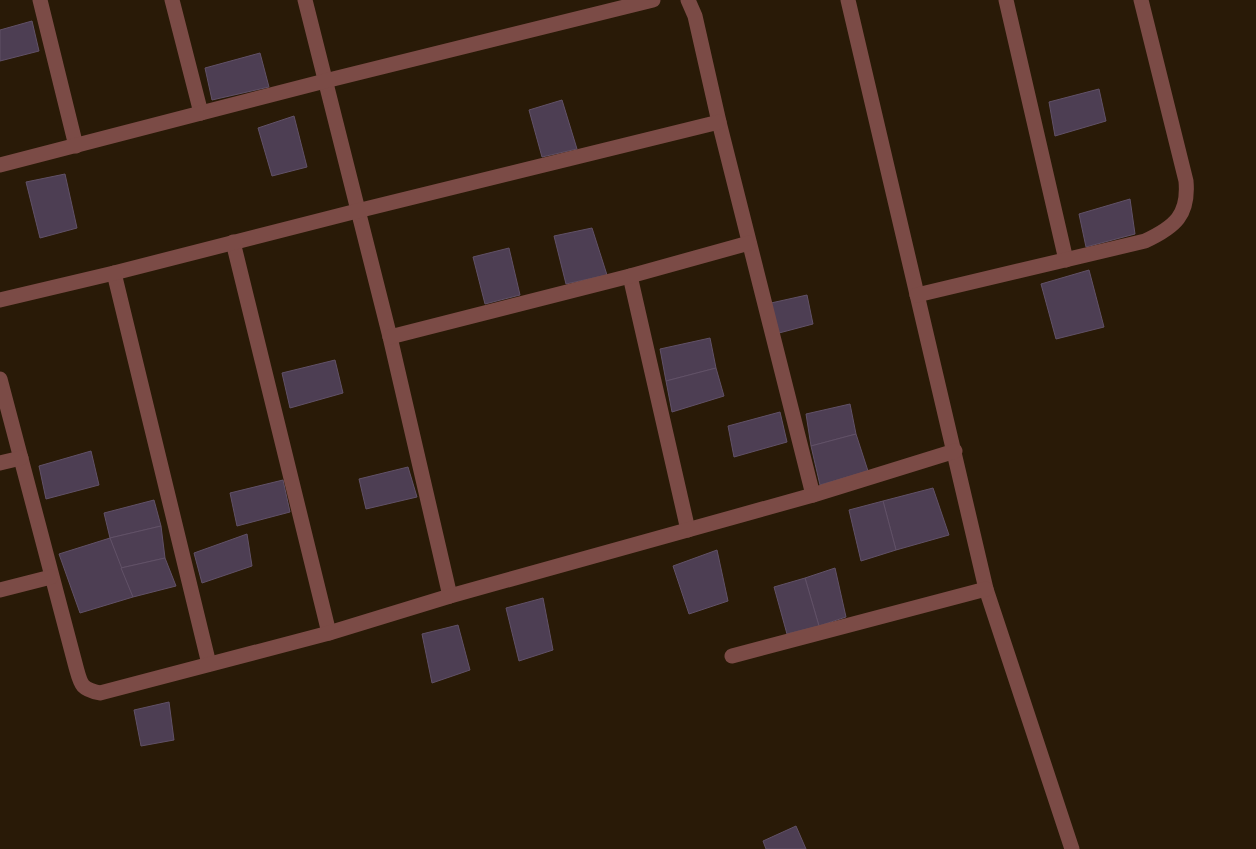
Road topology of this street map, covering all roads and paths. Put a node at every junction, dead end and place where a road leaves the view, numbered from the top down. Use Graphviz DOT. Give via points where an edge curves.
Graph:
graph roads {
  1 [pos="40,0"];
  2 [pos="172,0"];
  3 [pos="305,0"];
  4 [pos="653,0"];
  5 [pos="688,0"];
  6 [pos="848,0"];
  7 [pos="1006,0"];
  8 [pos="1141,0"];
  9 [pos="324,81"];
  10 [pos="201,113"];
  11 [pos="719,122"];
  12 [pos="76,146"];
  13 [pos="0,165"];
  14 [pos="357,211"];
  15 [pos="233,242"];
  16 [pos="749,243"];
  17 [pos="1066,260"];
  18 [pos="114,273"];
  19 [pos="630,276"];
  20 [pos="917,294"];
  21 [pos="0,300"];
  22 [pos="390,337"];
  23 [pos="0,379"];
  24 [pos="955,451"];
  25 [pos="20,458"];
  26 [pos="0,463"];
  27 [pos="813,496"];
  28 [pos="688,530"];
  29 [pos="51,577"];
  30 [pos="986,589"];
  31 [pos="0,590"];
  32 [pos="450,596"];
  33 [pos="329,633"];
  34 [pos="732,656"];
  35 [pos="209,664"];
  36 [pos="1072,849"];
  1 -- 12 [label="street"];
  2 -- 10 [label="street"];
  3 -- 9 [label="street"];
  4 -- 9 [label="street"];
  5 -- 11 [label="street" via="695,16"];
  6 -- 20 [label="street"];
  7 -- 17 [label="street"];
  8 -- 17 [label="street" via="1188,195 1181,215 1166,232 1146,241"];
  9 -- 10 [label="street"];
  9 -- 14 [label="street"];
  10 -- 12 [label="street"];
  11 -- 14 [label="street"];
  11 -- 16 [label="street"];
  12 -- 13 [label="street"];
  14 -- 15 [label="street"];
  14 -- 22 [label="street"];
  15 -- 18 [label="street"];
  15 -- 33 [label="street"];
  16 -- 19 [label="street"];
  16 -- 27 [label="street"];
  17 -- 20 [label="street"];
  18 -- 21 [label="street"];
  18 -- 35 [label="street"];
  19 -- 22 [label="street"];
  19 -- 28 [label="street"];
  20 -- 24 [label="street"];
  22 -- 32 [label="street"];
  23 -- 25 [label="street"];
  24 -- 27 [label="street"];
  24 -- 30 [label="street"];
  25 -- 26 [label="street"];
  25 -- 29 [label="street"];
  27 -- 28 [label="street"];
  28 -- 32 [label="street"];
  29 -- 31 [label="street"];
  29 -- 35 [label="street" via="80,682 87,690 100,694"];
  30 -- 34 [label="street"];
  30 -- 36 [label="street"];
  32 -- 33 [label="street"];
  33 -- 35 [label="street"];
}
